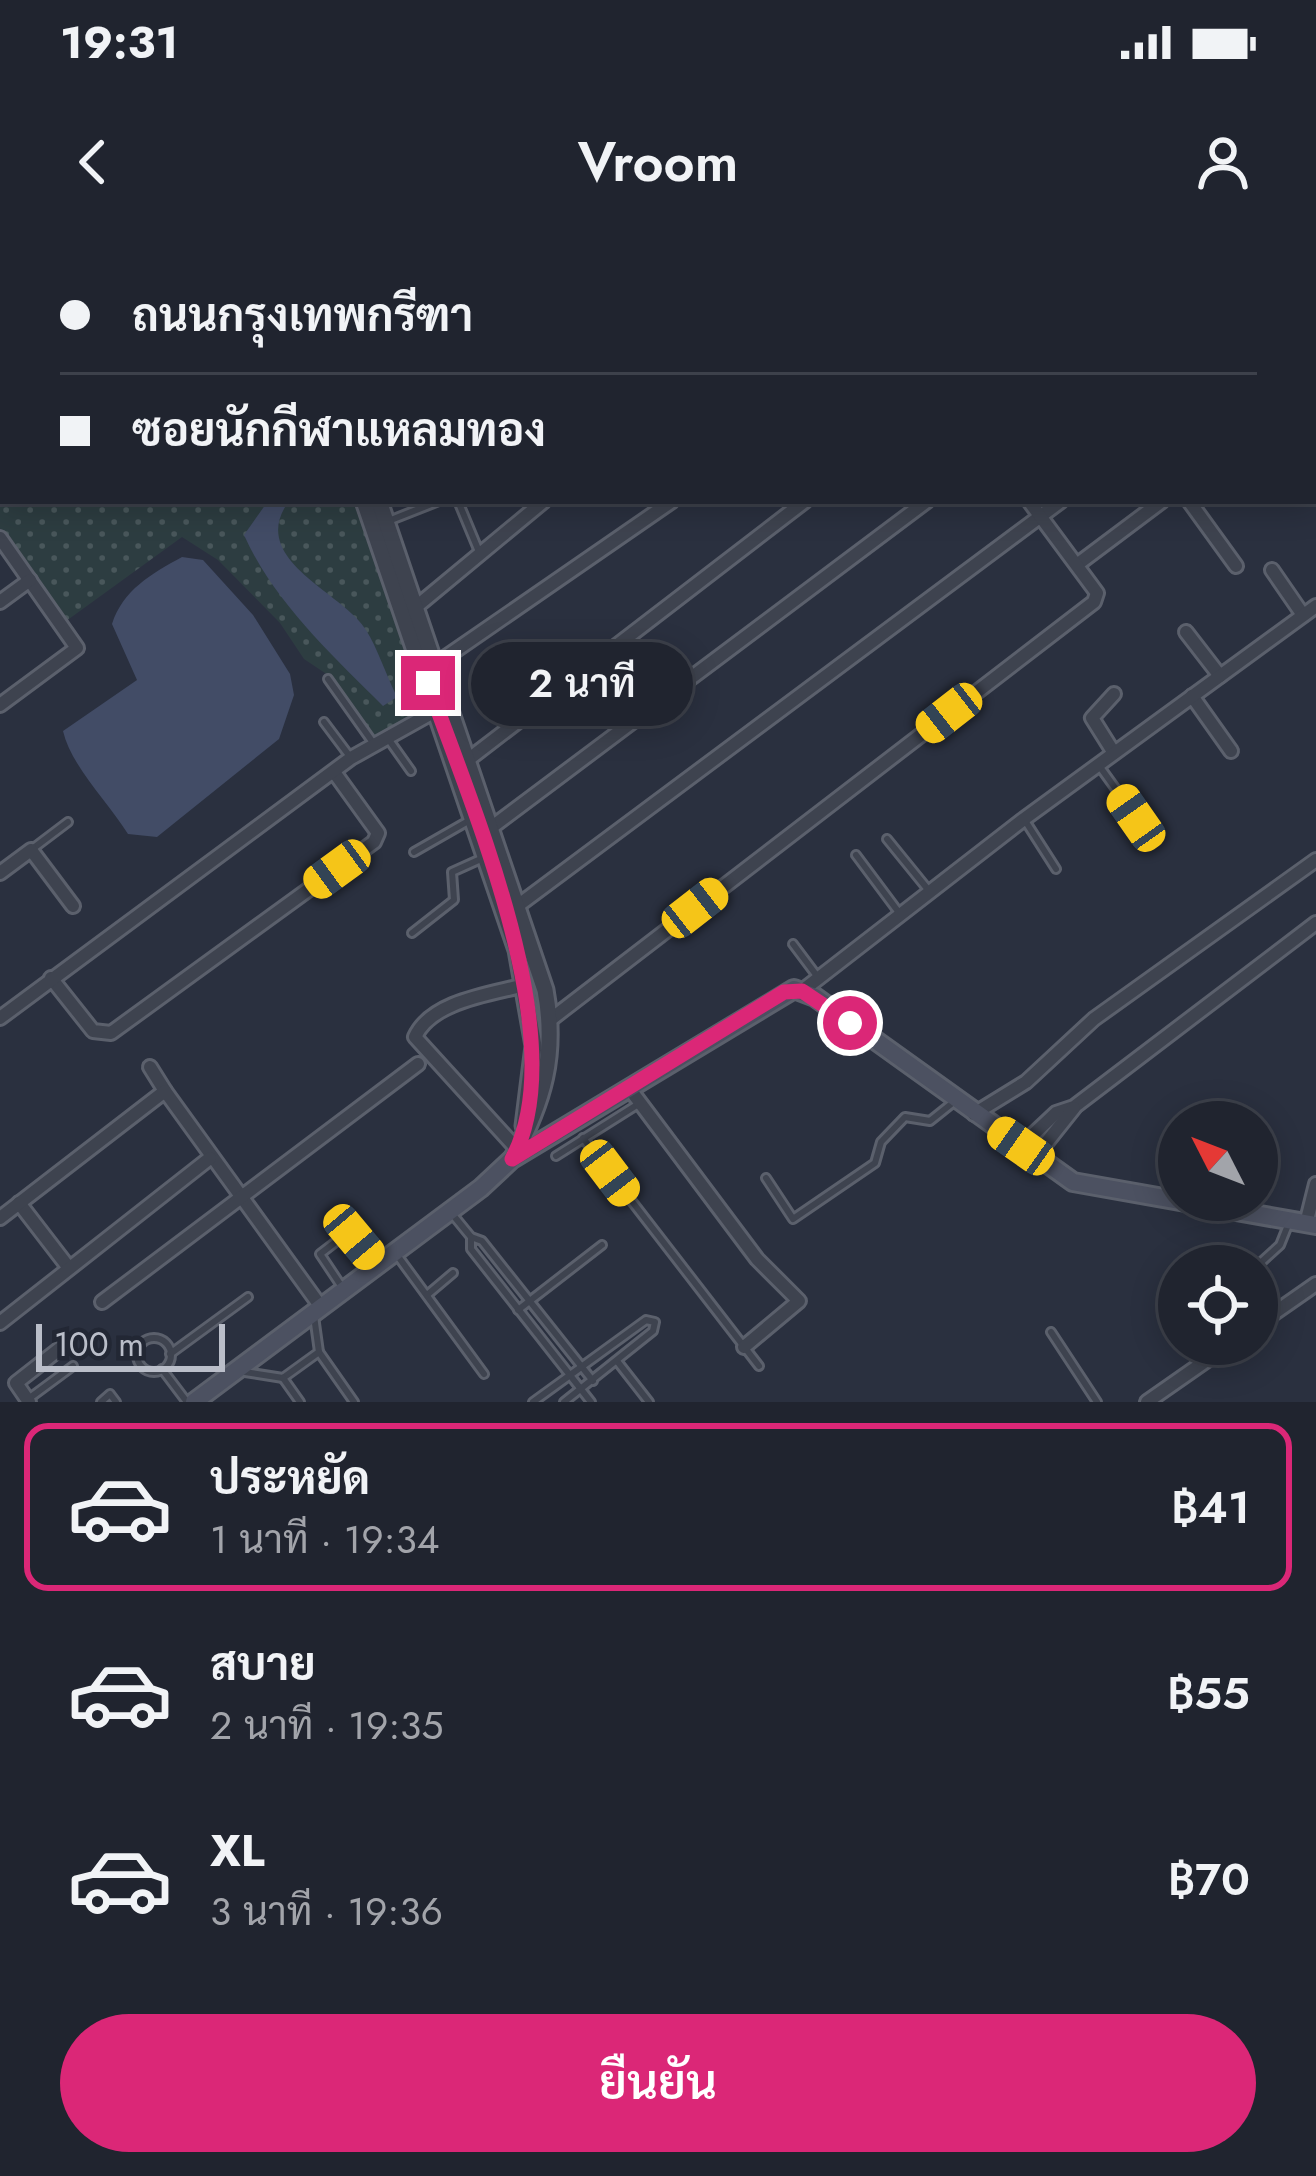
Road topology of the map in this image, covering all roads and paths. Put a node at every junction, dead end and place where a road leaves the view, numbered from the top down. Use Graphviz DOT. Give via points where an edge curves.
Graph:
graph roads {
  1 [pos="365,504"];
  2 [pos="381,504"];
  3 [pos="432,504"];
  4 [pos="459,504"];
  5 [pos="540,504"];
  6 [pos="668,504"];
  7 [pos="801,504"];
  8 [pos="923,504"];
  9 [pos="1031,504"];
  10 [pos="1057,504"];
  11 [pos="1158,504"];
  12 [pos="1191,504"];
  13 [pos="1041,516"];
  14 [pos="387,522"];
  15 [pos="0,538"];
  16 [pos="480,554"];
  17 [pos="1078,564"];
  18 [pos="1236,566"];
  19 [pos="1272,570"];
  20 [pos="30,580"];
  21 [pos="0,602"];
  22 [pos="1316,606"];
  23 [pos="416,607"];
  24 [pos="1304,615"];
  25 [pos="1186,632"];
  26 [pos="433,666"];
  27 [pos="1220,676"];
  28 [pos="328,680"];
  29 [pos="1114,694"];
  30 [pos="1192,696"];
  31 [pos="0,705"];
  32 [pos="437,710"];
  33 [pos="324,722"];
  34 [pos="380,740"];
  35 [pos="1231,751"];
  36 [pos="1114,754"];
  37 [pos="351,758"];
  38 [pos="469,759"];
  39 [pos="1098,764"];
  40 [pos="411,771"];
  41 [pos="334,772"];
  42 [pos="473,818"];
  43 [pos="1136,818"];
  44 [pos="1024,819"];
  45 [pos="68,822"];
  46 [pos="492,827"];
  47 [pos="887,839"];
  48 [pos="31,850"];
  49 [pos="414,852"];
  50 [pos="856,855"];
  51 [pos="487,856"];
  52 [pos="1316,860"];
  53 [pos="1056,869"];
  54 [pos="0,873"];
  55 [pos="930,892"];
  56 [pos="73,906"];
  57 [pos="513,910"];
  58 [pos="901,914"];
  59 [pos="1316,923"];
  60 [pos="412,933"];
  61 [pos="793,944"];
  62 [pos="817,976"];
  63 [pos="51,978"];
  64 [pos="526,985"];
  65 [pos="802,991"];
  66 [pos="0,1018"];
  67 [pos="550,1020"];
  68 [pos="418,1064"];
  69 [pos="150,1067"];
  70 [pos="165,1091"];
  71 [pos="634,1095"];
  72 [pos="955,1101"];
  73 [pos="974,1114"];
  74 [pos="583,1138"];
  75 [pos="518,1148"];
  76 [pos="1028,1151"];
  77 [pos="556,1156"];
  78 [pos="210,1158"];
  79 [pos="766,1178"];
  80 [pos="1316,1184"];
  81 [pos="239,1198"];
  82 [pos="19,1203"];
  83 [pos="450,1212"];
  84 [pos="0,1218"];
  85 [pos="1304,1224"];
  86 [pos="470,1237"];
  87 [pos="602,1245"];
  88 [pos="1278,1247"];
  89 [pos="395,1252"];
  90 [pos="377,1265"];
  91 [pos="69,1268"];
  92 [pos="453,1273"];
  93 [pos="1316,1283"];
  94 [pos="344,1290"];
  95 [pos="427,1294"];
  96 [pos="248,1298"];
  97 [pos="530,1300"];
  98 [pos="102,1302"];
  99 [pos="317,1310"];
  100 [pos="518,1310"];
  101 [pos="1278,1310"];
  102 [pos="0,1323"];
  103 [pos="1051,1332"];
  104 [pos="67,1343"];
  105 [pos="744,1347"];
  106 [pos="319,1352"];
  107 [pos="170,1354"];
  108 [pos="617,1361"];
  109 [pos="1200,1365"];
  110 [pos="73,1366"];
  111 [pos="759,1366"];
  112 [pos="582,1367"];
  113 [pos="162,1369"];
  114 [pos="236,1370"];
  115 [pos="484,1374"];
  116 [pos="570,1375"];
  117 [pos="283,1378"];
  118 [pos="592,1381"];
  119 [pos="581,1389"];
  120 [pos="216,1396"];
  121 [pos="26,1401"];
  122 [pos="101,1402"];
  123 [pos="116,1402"];
  124 [pos="190,1402"];
  125 [pos="300,1402"];
  126 [pos="354,1402"];
  127 [pos="533,1402"];
  128 [pos="563,1402"];
  129 [pos="590,1402"];
  130 [pos="649,1402"];
  131 [pos="1096,1402"];
  132 [pos="1147,1402"];
  1 -- 32 [label="street"];
  2 -- 14 [label="street"];
  3 -- 14 [label="lane"];
  4 -- 16 [label="lane"];
  5 -- 16 [label="street"];
  6 -- 26 [label="street"];
  7 -- 38 [label="street"];
  8 -- 46 [label="street"];
  9 -- 13 [label="street"];
  10 -- 13 [label="street"];
  11 -- 17 [label="street"];
  12 -- 18 [label="street"];
  13 -- 17 [label="street"];
  13 -- 57 [label="street"];
  14 -- 23 [label="street"];
  15 -- 20 [label="street"];
  16 -- 23 [label="street"];
  17 -- 67 [label="street" via="1097,593 1094,602"];
  19 -- 24 [label="street"];
  20 -- 21 [label="street"];
  20 -- 31 [label="street" via="77,648"];
  22 -- 24 [label="street"];
  23 -- 26 [label="street"];
  24 -- 27 [label="street"];
  25 -- 27 [label="street"];
  26 -- 38 [label="street"];
  27 -- 30 [label="street"];
  28 -- 34 [label="lane"];
  29 -- 36 [label="street" via="1092,718"];
  30 -- 35 [label="street"];
  30 -- 36 [label="street"];
  32 -- 34 [label="street"];
  32 -- 42 [label="street"];
  33 -- 37 [label="lane"];
  34 -- 37 [label="street"];
  34 -- 40 [label="lane"];
  36 -- 39 [label="street"];
  37 -- 41 [label="street"];
  38 -- 46 [label="street"];
  39 -- 43 [label="lane"];
  39 -- 44 [label="street"];
  41 -- 63 [label="street"];
  41 -- 63 [label="street" via="378,832 356,855 111,1033 94,1031"];
  42 -- 49 [label="lane"];
  42 -- 51 [label="street"];
  44 -- 53 [label="lane"];
  44 -- 55 [label="street"];
  45 -- 48 [label="lane"];
  46 -- 57 [label="street"];
  47 -- 55 [label="lane"];
  48 -- 54 [label="street"];
  48 -- 56 [label="street"];
  50 -- 58 [label="lane"];
  51 -- 57 [label="street"];
  51 -- 60 [label="lane" via="452,872 454,900"];
  52 -- 73 [label="street"];
  55 -- 58 [label="street"];
  57 -- 64 [label="street"];
  57 -- 67 [label="street"];
  58 -- 62 [label="street"];
  59 -- 76 [label="street"];
  61 -- 62 [label="lane"];
  62 -- 65 [label="street"];
  63 -- 66 [label="street"];
  64 -- 75 [label="street" via="534,1046"];
  64 -- 75 [label="street" via="468,1000 428,1020 415,1037"];
  65 -- 71 [label="main road" via="784,992"];
  65 -- 72 [label="main road"];
  67 -- 75 [label="street" via="548,1079"];
  68 -- 81 [label="street"];
  69 -- 70 [label="street"];
  70 -- 78 [label="street"];
  70 -- 82 [label="street"];
  71 -- 74 [label="lane"];
  71 -- 75 [label="main road"];
  71 -- 105 [label="street" via="799,1301"];
  72 -- 73 [label="main road"];
  72 -- 79 [label="lane" via="930,1121 905,1117 881,1142 875,1163 793,1219"];
  73 -- 76 [label="main road"];
  74 -- 77 [label="lane"];
  74 -- 105 [label="lane"];
  75 -- 83 [label="main road"];
  76 -- 85 [label="main road" via="1092,1189"];
  78 -- 81 [label="street"];
  78 -- 91 [label="street"];
  80 -- 85 [label="street"];
  81 -- 98 [label="street"];
  81 -- 99 [label="street"];
  82 -- 84 [label="street"];
  82 -- 91 [label="street"];
  83 -- 86 [label="lane"];
  83 -- 89 [label="main road"];
  85 -- 88 [label="lane"];
  86 -- 97 [label="lane"];
  86 -- 100 [label="lane"];
  87 -- 97 [label="lane"];
  89 -- 90 [label="main road"];
  89 -- 95 [label="lane"];
  90 -- 94 [label="main road"];
  90 -- 94 [label="lane" via="350,1233 322,1250 320,1259"];
  91 -- 102 [label="street"];
  92 -- 95 [label="lane"];
  93 -- 101 [label="street"];
  94 -- 99 [label="main road"];
  95 -- 115 [label="lane"];
  96 -- 107 [label="lane"];
  97 -- 100 [label="lane"];
  97 -- 112 [label="lane"];
  99 -- 106 [label="lane"];
  99 -- 114 [label="main road"];
  100 -- 116 [label="lane"];
  103 -- 131 [label="lane"];
  104 -- 121 [label="street" via="16,1383"];
  105 -- 111 [label="lane"];
  106 -- 117 [label="lane"];
  106 -- 126 [label="lane"];
  107 -- 113 [label="lane"];
  107 -- 113 [label="lane" via="160,1339 140,1346 141,1366"];
  108 -- 112 [label="lane" via="653,1331 652,1319"];
  108 -- 118 [label="lane"];
  108 -- 130 [label="lane"];
  109 -- 132 [label="street"];
  110 -- 121 [label="lane"];
  112 -- 116 [label="lane"];
  112 -- 118 [label="lane"];
  113 -- 124 [label="lane"];
  114 -- 117 [label="lane"];
  114 -- 120 [label="main road"];
  116 -- 119 [label="lane"];
  116 -- 127 [label="lane"];
  117 -- 125 [label="lane"];
  118 -- 119 [label="lane"];
  119 -- 128 [label="lane"];
  119 -- 129 [label="lane"];
  120 -- 124 [label="main road"];
  122 -- 123 [label="lane" via="110,1394"];
}
